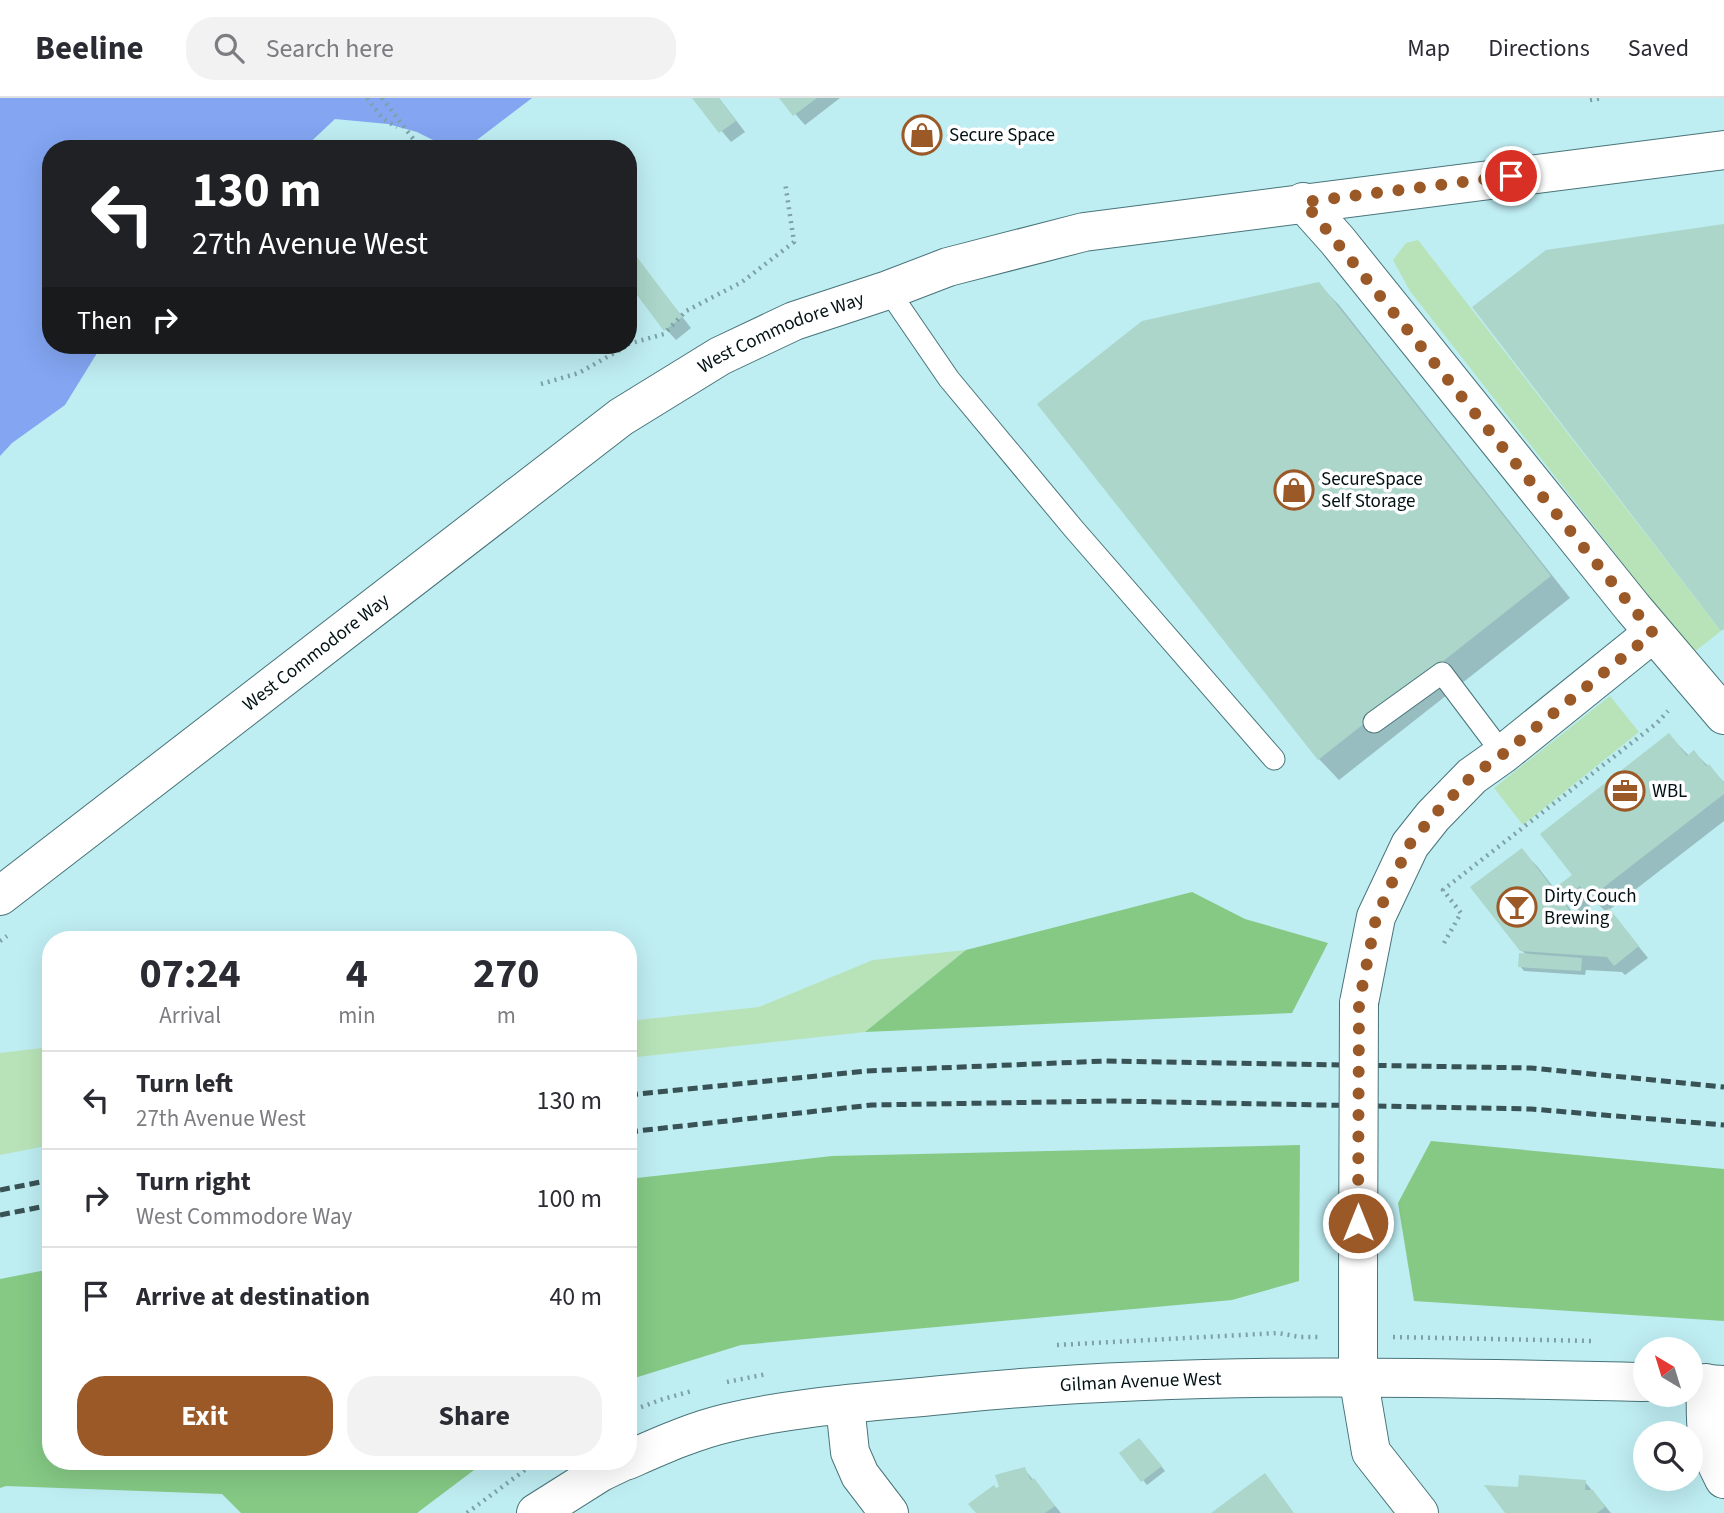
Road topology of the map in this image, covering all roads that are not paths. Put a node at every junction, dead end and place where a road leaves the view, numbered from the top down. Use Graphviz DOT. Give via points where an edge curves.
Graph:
graph roads {
  1 [pos="1724,150"];
  2 [pos="1304,202"];
  3 [pos="888,290"];
  4 [pos="1653,633"];
  5 [pos="1724,715"];
  6 [pos="1374,722"];
  7 [pos="1503,754"];
  8 [pos="1275,759"];
  9 [pos="0,896"];
  10 [pos="1358,1376"];
  11 [pos="1633,1382"];
  12 [pos="1707,1384"];
  13 [pos="845,1405"];
  14 [pos="637,1456"];
  15 [pos="605,1470"];
  16 [pos="1724,1479"];
  17 [pos="536,1513"];
  18 [pos="889,1513"];
  19 [pos="1419,1513"];
  1 -- 2 [label="street, West Commodore Way"];
  2 -- 3 [label="street, West Commodore Way" via="1084,232 948,267"];
  2 -- 4 [label="street"];
  3 -- 8 [label="lane" via="949,379"];
  3 -- 9 [label="street, West Commodore Way" via="794,321 720,356 621,416"];
  4 -- 5 [label="street"];
  4 -- 7 [label="street"];
  6 -- 7 [label="lane" via="1442,673"];
  7 -- 10 [label="street, bridge" via="1472,776 1409,845 1376,918 1359,1003"];
  10 -- 11 [label="street, Gilman Avenue West"];
  10 -- 13 [label="street, Gilman Avenue West" via="995,1390"];
  10 -- 19 [label="street" via="1371,1452"];
  12 -- 16 [label="street" via="1705,1425 1710,1453"];
  13 -- 14 [label="street, Gilman Avenue West" via="725,1423"];
  13 -- 18 [label="street" via="850,1452 860,1475"];
  15 -- 17 [label="street, Gilman Avenue West"];
}
